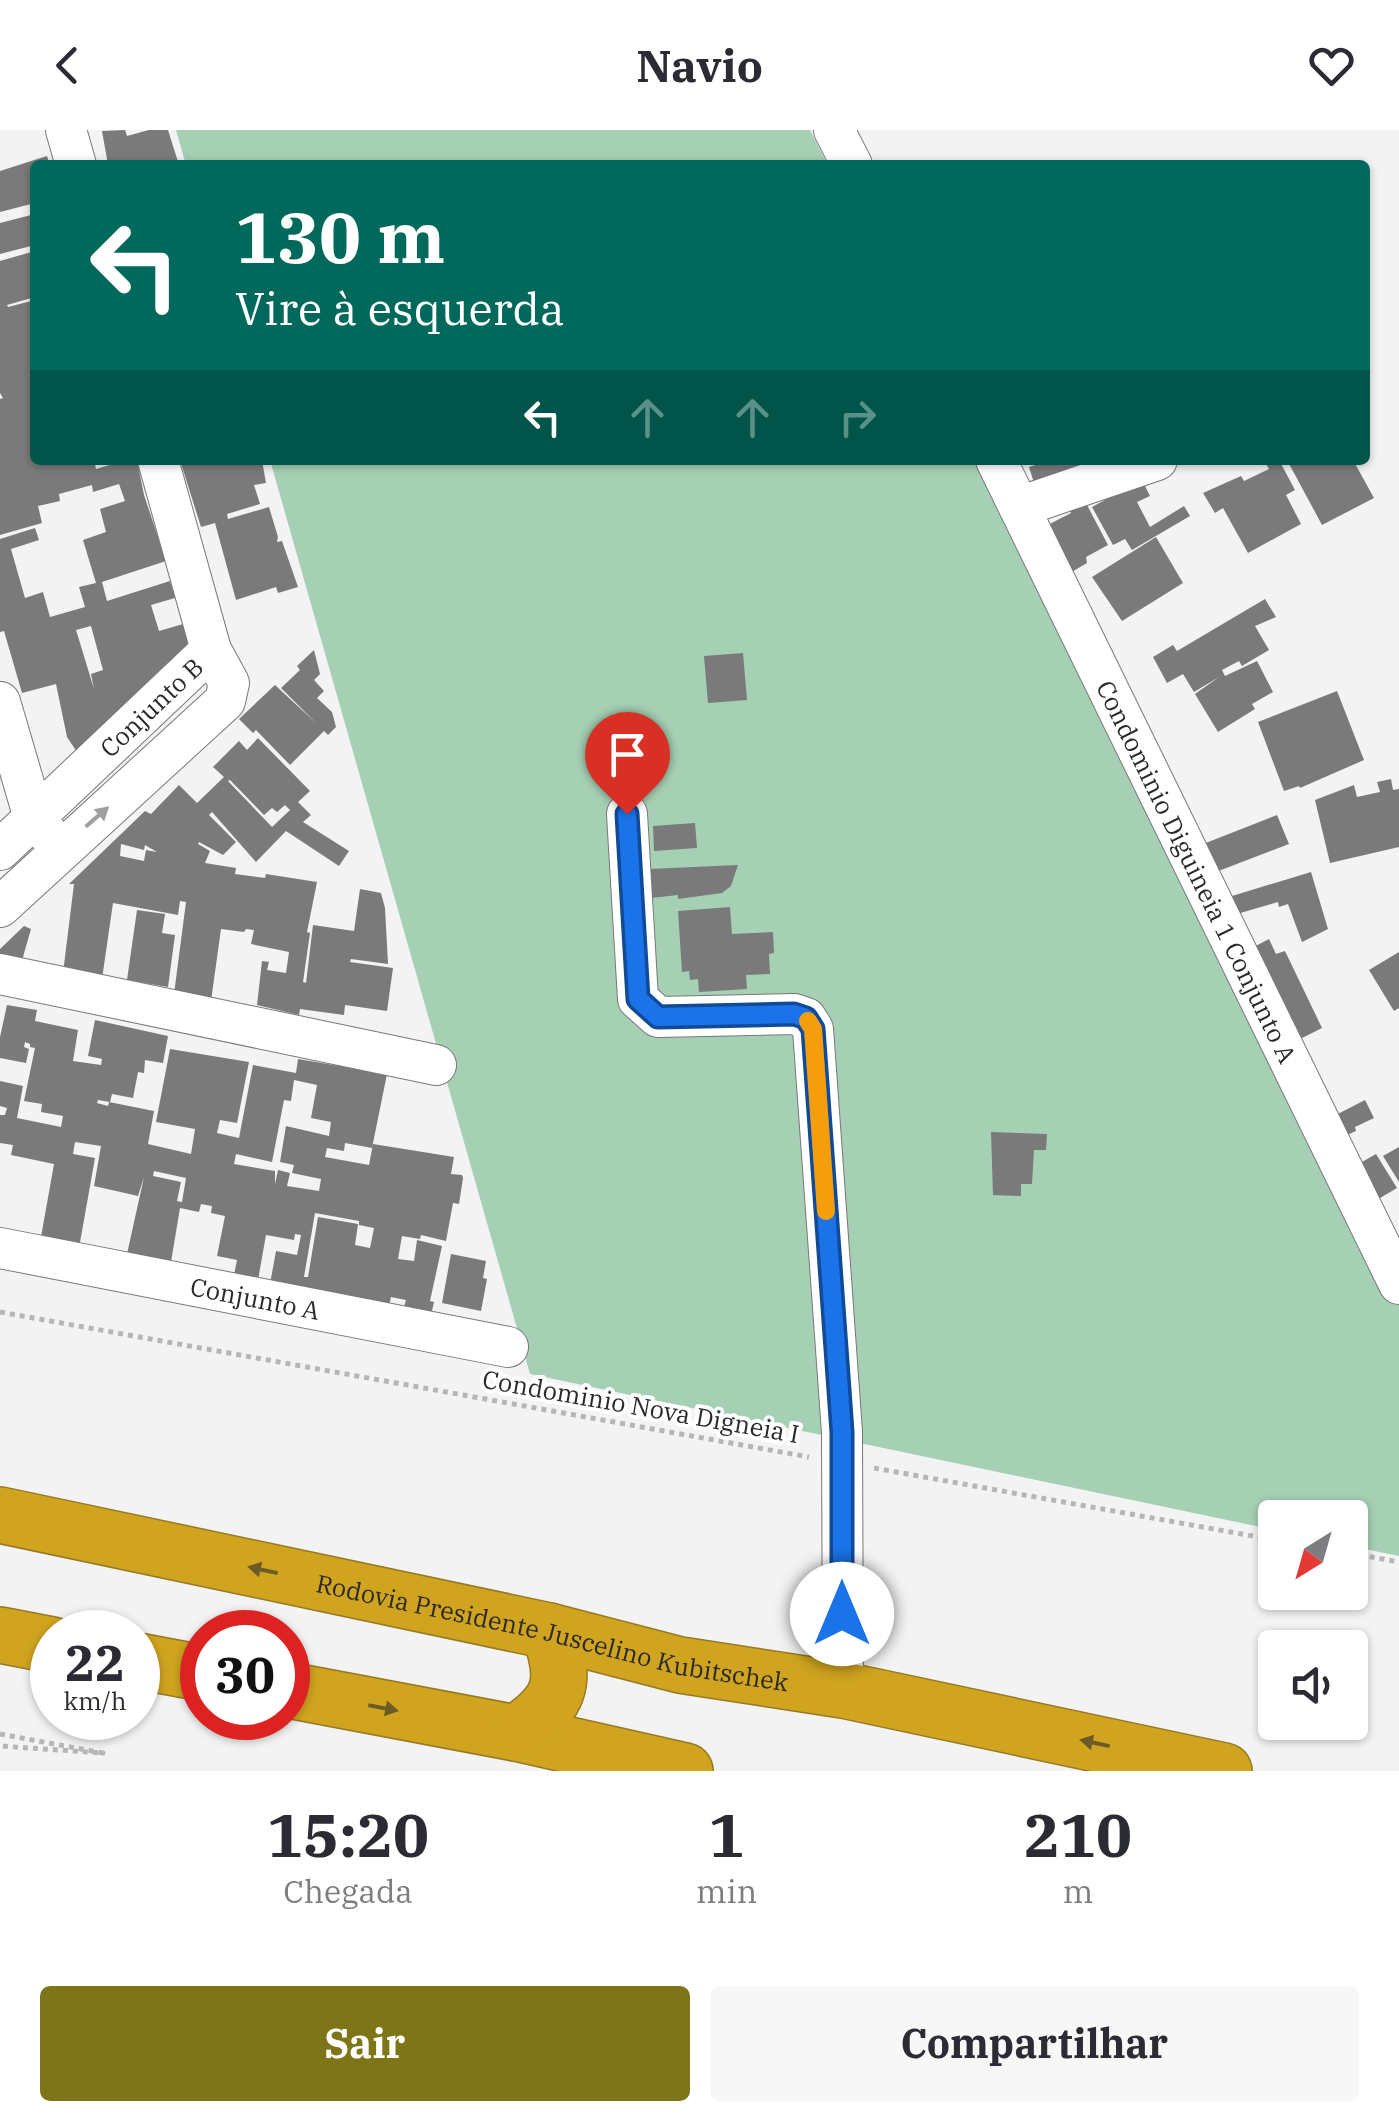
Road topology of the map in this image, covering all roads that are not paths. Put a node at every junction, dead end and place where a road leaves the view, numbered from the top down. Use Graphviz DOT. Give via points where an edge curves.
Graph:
graph roads {
  1 [pos="66,130"];
  2 [pos="834,130"];
  3 [pos="75,160"];
  4 [pos="849,160"];
  5 [pos="159,465"];
  6 [pos="998,465"];
  7 [pos="1141,465"];
  8 [pos="1019,507"];
  9 [pos="211,650"];
  10 [pos="0,702"];
  11 [pos="627,814"];
  12 [pos="34,818"];
  13 [pos="61,849"];
  14 [pos="0,850"];
  15 [pos="0,907"];
  16 [pos="0,974"];
  17 [pos="436,1065"];
  18 [pos="0,1248"];
  19 [pos="1399,1284"];
  20 [pos="508,1347"];
  21 [pos="0,1515"];
  22 [pos="549,1630"];
  23 [pos="0,1634"];
  24 [pos="30,1640"];
  25 [pos="843,1690"];
  26 [pos="310,1694"];
  27 [pos="516,1734"];
  28 [pos="685,1771"];
  29 [pos="1224,1771"];
  1 -- 3 [label="street"];
  2 -- 4 [label="street"];
  5 -- 9 [label="street, Conjunto B"];
  6 -- 8 [label="street, Condominio Diguineia 1 Conjunto A"];
  7 -- 8 [label="street"];
  8 -- 19 [label="street, Condominio Diguineia 1 Conjunto A"];
  9 -- 12 [label="street, Conjunto B"];
  13 -- 9 [label="street, one-way" via="222,707 230,683"];
  10 -- 12 [label="street"];
  11 -- 25 [label="street" via="638,999 647,1010 658,1017 794,1014 813,1029 841,1447"];
  12 -- 13 [label="street"];
  12 -- 14 [label="street, Conjunto B"];
  13 -- 15 [label="street"];
  16 -- 17 [label="street"];
  18 -- 20 [label="street, Conjunto A"];
  22 -- 21 [label="highway, Rodovia Presidente Juscelino Kubitschek, one-way"];
  22 -- 25 [label="highway, Rodovia Presidente Juscelino Kubitschek" via="680,1665"];
  22 -- 27 [label="highway" via="560,1668 554,1700"];
  23 -- 24 [label="highway"];
  29 -- 25 [label="highway, Rodovia Presidente Juscelino Kubitschek, one-way"];
  26 -- 27 [label="highway, one-way"];
  27 -- 28 [label="highway"];
}
